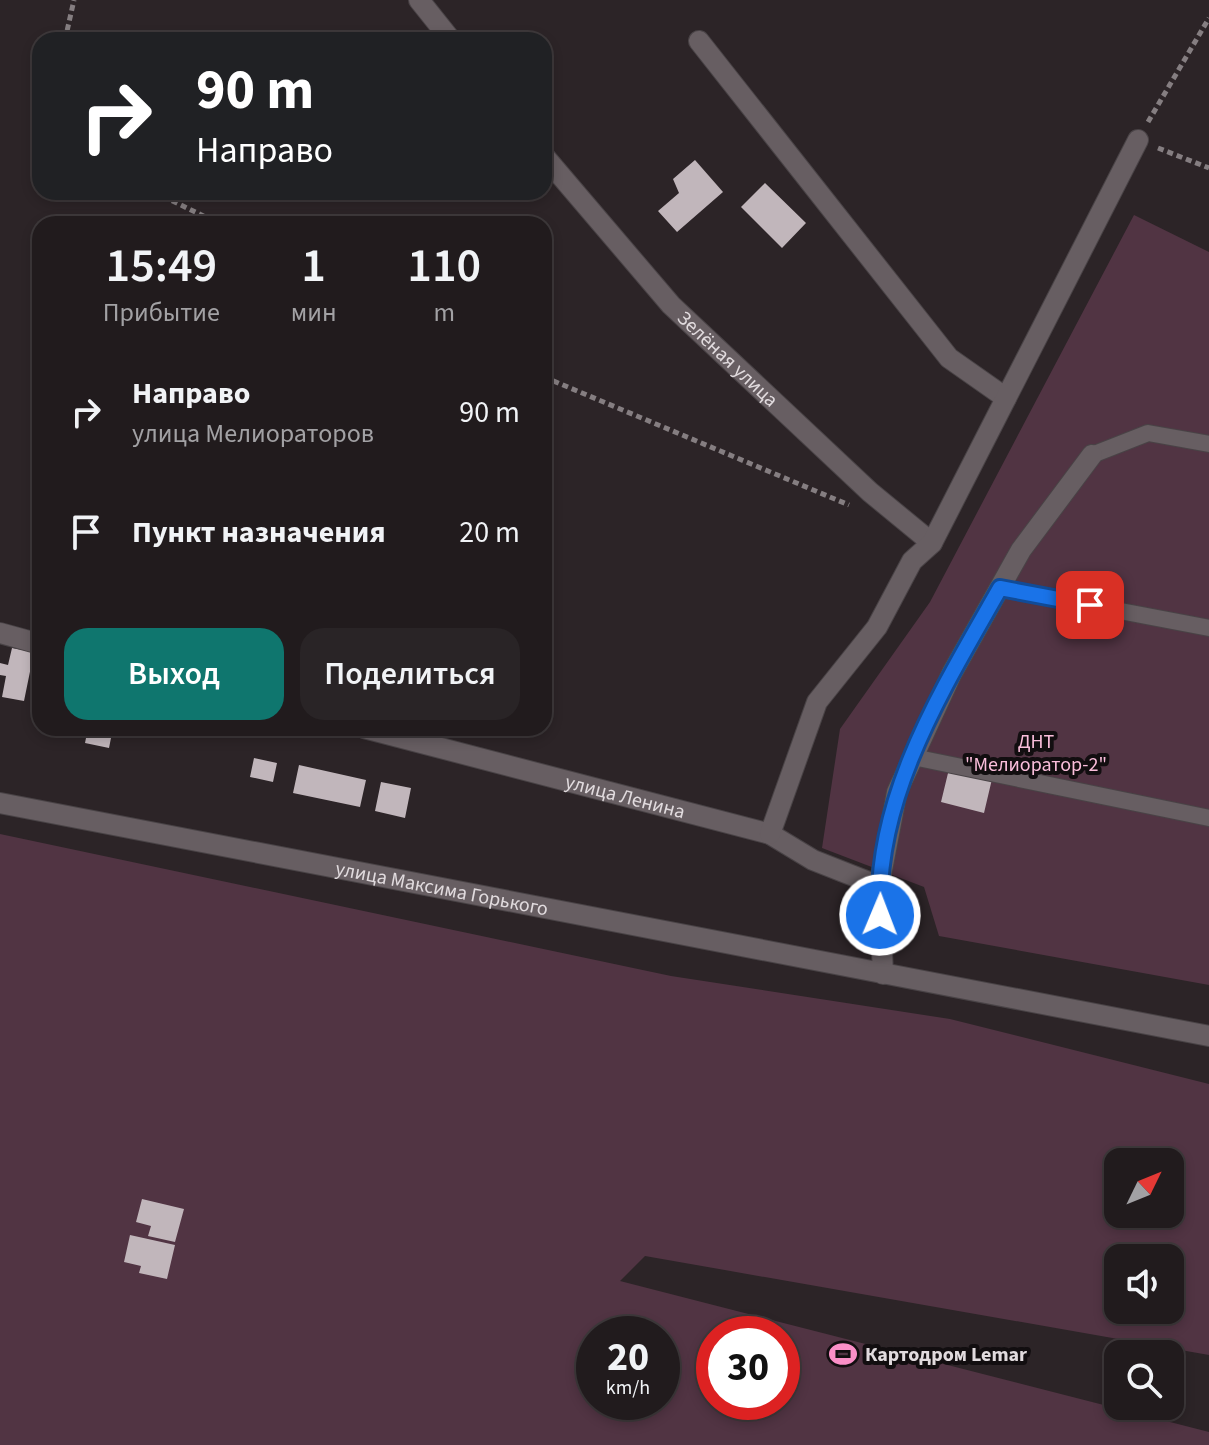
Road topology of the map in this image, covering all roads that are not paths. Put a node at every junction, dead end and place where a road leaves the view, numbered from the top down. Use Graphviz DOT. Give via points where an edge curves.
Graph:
graph roads {
  1 [pos="419,0"];
  2 [pos="445,32"];
  3 [pos="699,41"];
  4 [pos="1138,140"];
  5 [pos="552,165"];
  6 [pos="1006,398"];
  7 [pos="1209,444"];
  8 [pos="1092,455"];
  9 [pos="932,543"];
  10 [pos="1000,588"];
  11 [pos="1209,628"];
  12 [pos="0,633"];
  13 [pos="32,642"];
  14 [pos="395,736"];
  15 [pos="913,757"];
  16 [pos="0,803"];
  17 [pos="1209,818"];
  18 [pos="770,834"];
  19 [pos="879,886"];
  20 [pos="883,974"];
  21 [pos="1209,1036"];
  1 -- 2 [label="street"];
  3 -- 6 [label="street" via="949,358"];
  4 -- 6 [label="street"];
  5 -- 9 [label="street, Зелёная улица" via="671,305 870,492"];
  6 -- 9 [label="street"];
  7 -- 8 [label="lane" via="1148,433"];
  8 -- 10 [label="street" via="1021,550"];
  9 -- 18 [label="street" via="912,561 877,627 817,702"];
  10 -- 11 [label="lane"];
  10 -- 15 [label="street"];
  12 -- 13 [label="street"];
  14 -- 18 [label="street, улица Ленина"];
  15 -- 17 [label="lane"];
  15 -- 19 [label="street" via="897,792"];
  16 -- 20 [label="street, улица Максима Горького"];
  18 -- 19 [label="street, улица Ленина" via="813,860"];
  19 -- 20 [label="street"];
  20 -- 21 [label="street, улица Максима Горького"];
}
